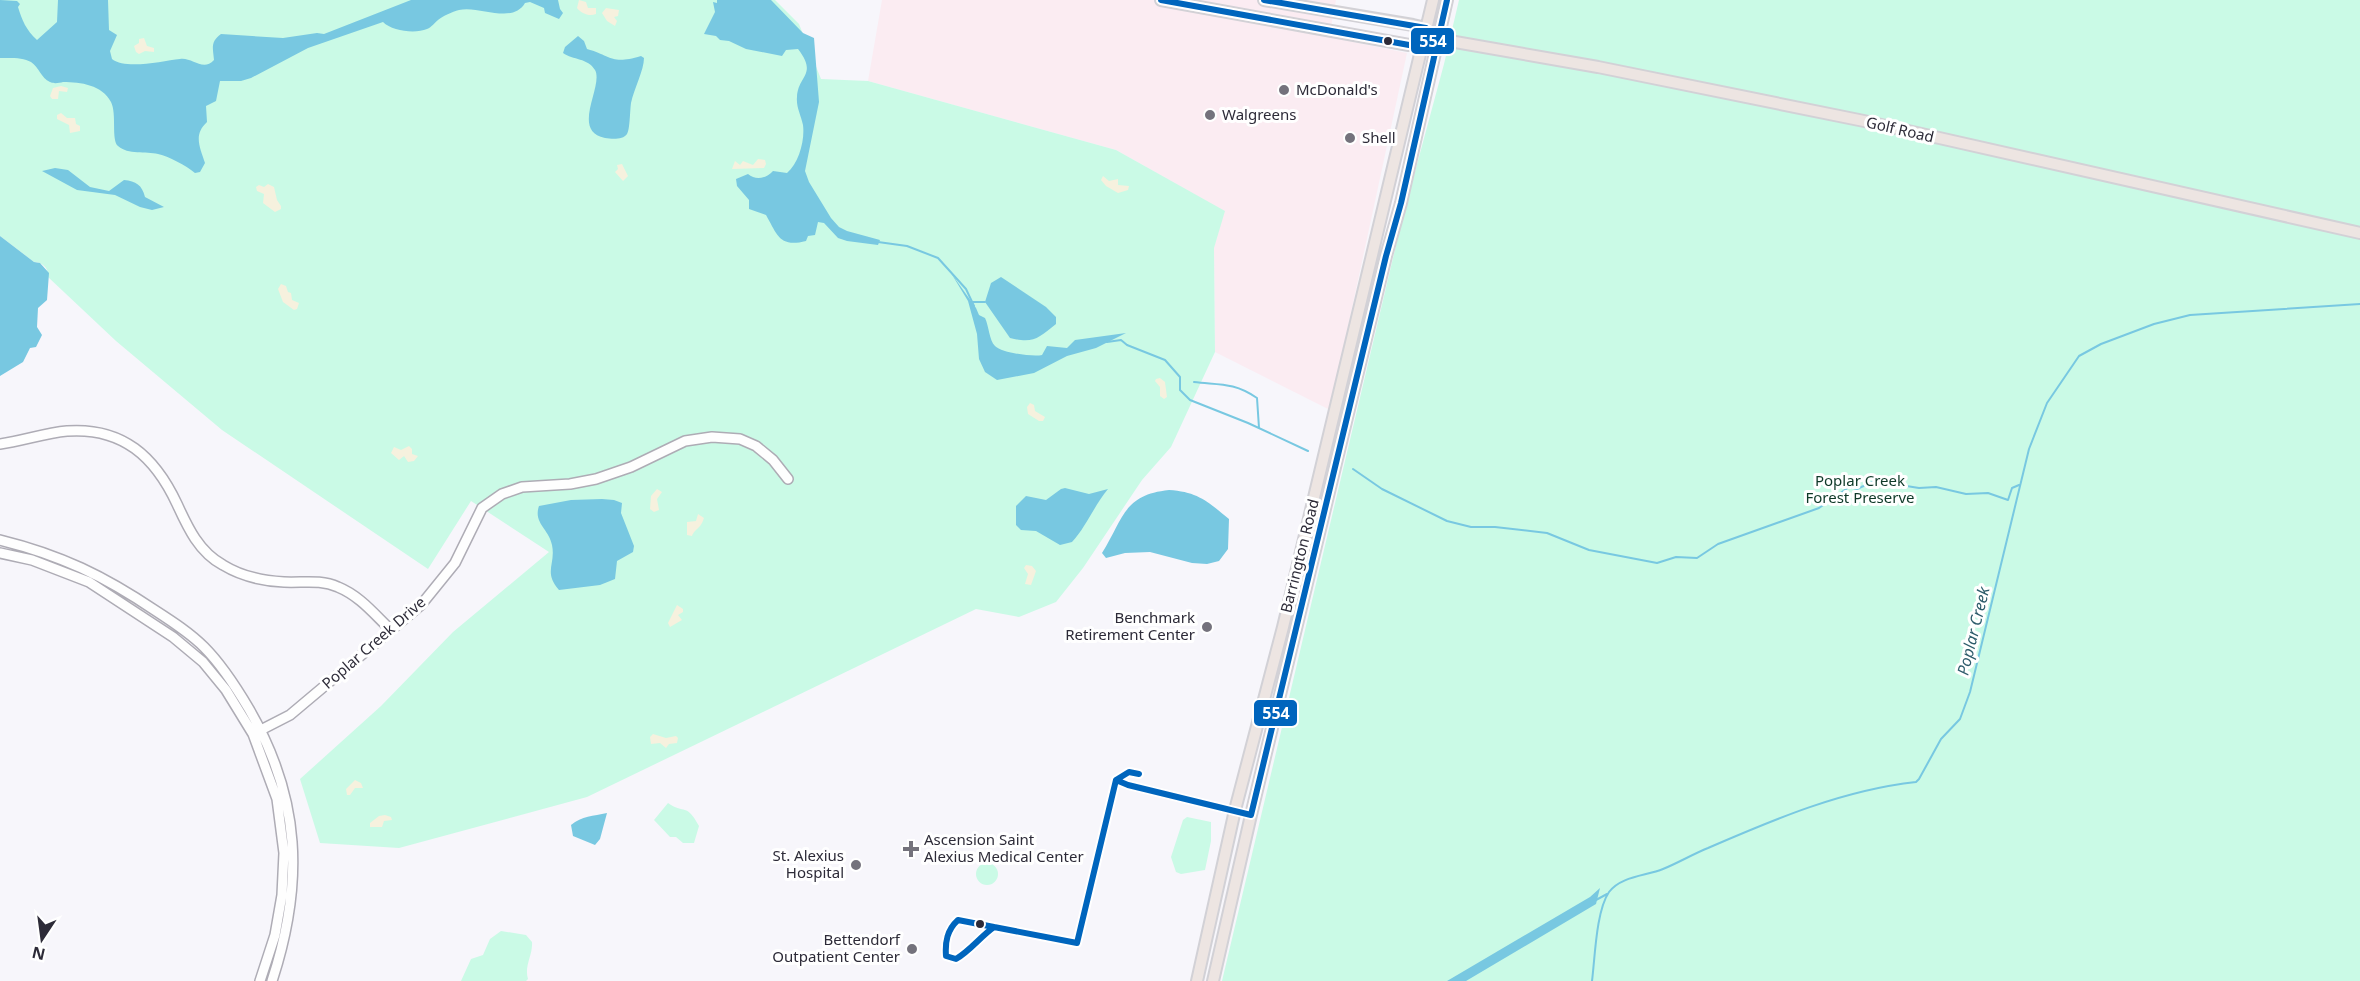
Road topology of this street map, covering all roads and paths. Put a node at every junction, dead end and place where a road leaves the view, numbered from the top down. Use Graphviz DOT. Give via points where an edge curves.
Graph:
graph roads {
  1 [pos="1161,0"];
  2 [pos="1264,0"];
  3 [pos="1433,0"];
  4 [pos="1447,0"];
  5 [pos="1426,28"];
  6 [pos="1438,39"];
  7 [pos="1422,45"];
  8 [pos="2360,233"];
  9 [pos="0,444"];
  10 [pos="788,479"];
  11 [pos="0,540"];
  12 [pos="0,553"];
  13 [pos="391,630"];
  14 [pos="257,733"];
  15 [pos="260,981"];
  16 [pos="272,981"];
  17 [pos="1197,981"];
  18 [pos="1214,981"];
  1 -- 7 [label="main road"];
  2 -- 5 [label="main road"];
  3 -- 5 [label="main road, Barrington Road"];
  4 -- 6 [label="main road, Barrington Road"];
  5 -- 6 [label="main road"];
  5 -- 7 [label="main road, Barrington Road"];
  6 -- 7 [label="main road"];
  6 -- 8 [label="main road, Golf Road" via="1864,121"];
  6 -- 18 [label="main road, Barrington Road"];
  7 -- 17 [label="main road, Barrington Road"];
  9 -- 13 [label="street" via="66,431 114,437 149,460 165,480 188,530 220,564 261,579 337,586 360,599"];
  10 -- 13 [label="street, Poplar Creek Drive" via="756,446 712,437 685,441 631,467 590,481 522,487 502,494 482,508 455,563 421,605"];
  11 -- 14 [label="street" via="47,553 101,576 182,628 204,647 235,685"];
  12 -- 14 [label="street" via="32,560 88,582 173,637 203,662"];
  13 -- 14 [label="street, Poplar Creek Drive" via="290,715"];
  14 -- 15 [label="street" via="277,799 284,853 275,935"];
  14 -- 16 [label="street" via="274,758 287,801 294,852 285,939"];
}
